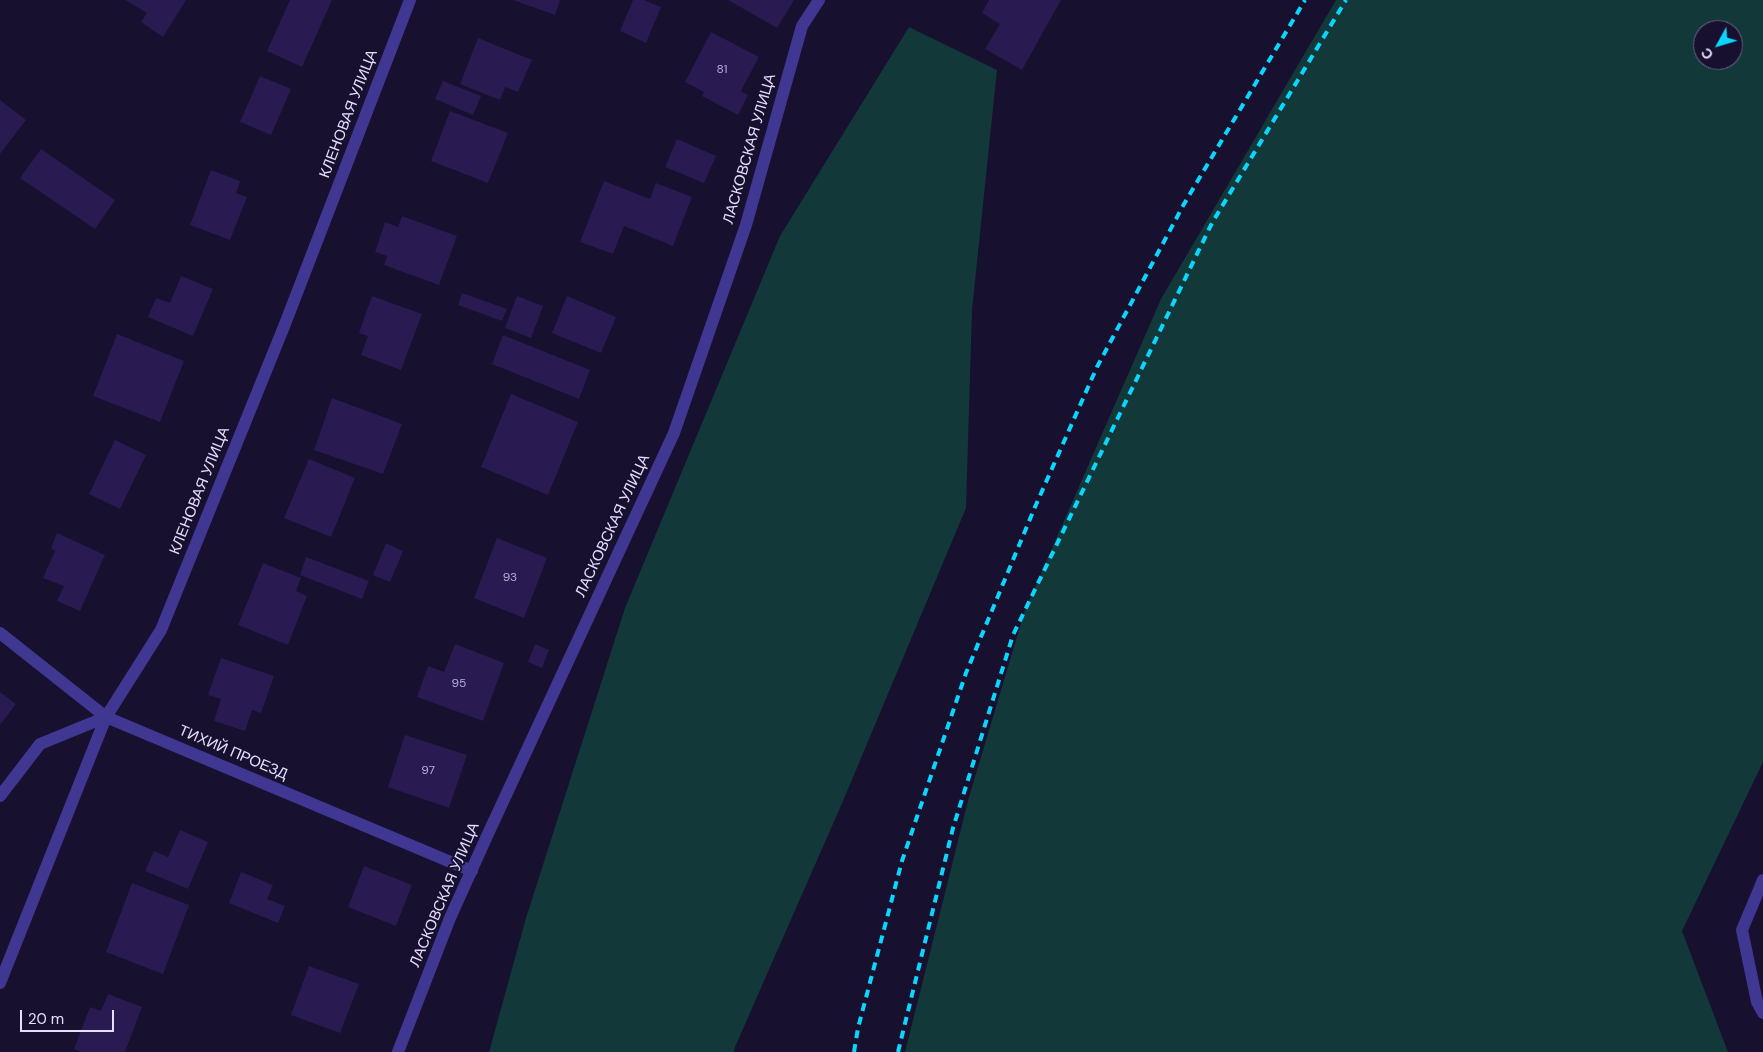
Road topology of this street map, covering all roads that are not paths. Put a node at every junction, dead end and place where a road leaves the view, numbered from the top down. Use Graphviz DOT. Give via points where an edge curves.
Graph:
graph roads {
  1 [pos="410,0"];
  2 [pos="819,0"];
  3 [pos="0,633"];
  4 [pos="106,717"];
  5 [pos="0,796"];
  6 [pos="472,870"];
  7 [pos="1763,880"];
  8 [pos="0,984"];
  9 [pos="1763,1013"];
  10 [pos="398,1052"];
  1 -- 4 [label="street, КЛЕНОВАЯ УЛИЦА" via="285,324 161,630"];
  2 -- 6 [label="street, ЛАСКОВСКАЯ УЛИЦА" via="802,26 746,225 674,433"];
  3 -- 4 [label="street, ТИХИЙ ПРОЕЗД"];
  4 -- 5 [label="street" via="40,744"];
  4 -- 6 [label="street, ТИХИЙ ПРОЕЗД"];
  4 -- 8 [label="street, КЛЕНОВАЯ УЛИЦА"];
  6 -- 10 [label="street, ЛАСКОВСКАЯ УЛИЦА"];
  7 -- 9 [label="street" via="1742,930 1757,1002"];
}
